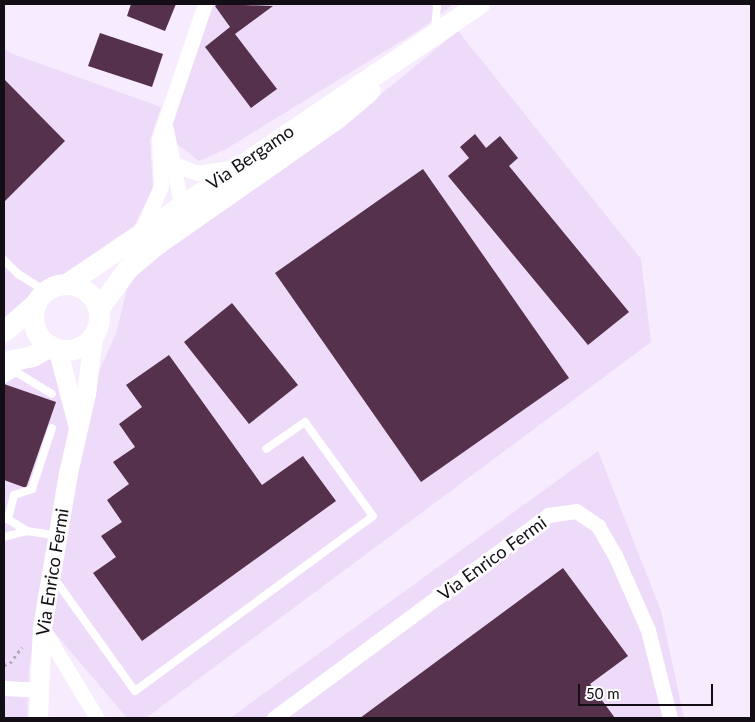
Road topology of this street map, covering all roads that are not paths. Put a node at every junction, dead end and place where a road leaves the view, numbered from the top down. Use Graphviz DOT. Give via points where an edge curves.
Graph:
graph roads {
  1 [pos="205,4"];
  2 [pos="437,4"];
  3 [pos="479,4"];
  4 [pos="435,35"];
  5 [pos="166,120"];
  6 [pos="174,164"];
  7 [pos="237,167"];
  8 [pos="181,204"];
  9 [pos="148,239"];
  10 [pos="4,260"];
  11 [pos="68,283"];
  12 [pos="40,297"];
  13 [pos="99,308"];
  14 [pos="4,330"];
  15 [pos="93,338"];
  16 [pos="53,349"];
  17 [pos="4,362"];
  18 [pos="4,379"];
  19 [pos="52,394"];
  20 [pos="52,428"];
  21 [pos="77,428"];
  22 [pos="266,449"];
  23 [pos="6,518"];
  24 [pos="27,531"];
  25 [pos="57,536"];
  26 [pos="4,537"];
  27 [pos="50,574"];
  28 [pos="42,626"];
  29 [pos="4,688"];
  30 [pos="37,690"];
  31 [pos="38,718"];
  32 [pos="97,718"];
  33 [pos="274,718"];
  34 [pos="670,718"];
  1 -- 5 [label="street"];
  2 -- 4 [label="lane"];
  3 -- 4 [label="main road, Via Bergamo"];
  4 -- 7 [label="main road, Via Bergamo"];
  4 -- 9 [label="main road, Via Bergamo" via="337,118"];
  5 -- 6 [label="street"];
  5 -- 9 [label="street" via="159,139 161,186"];
  6 -- 7 [label="street" via="197,173"];
  6 -- 8 [label="street"];
  7 -- 8 [label="main road, Via Bergamo"];
  8 -- 9 [label="main road, Via Bergamo"];
  9 -- 11 [label="main road, Via Bergamo"];
  9 -- 13 [label="main road, Via Bergamo"];
  10 -- 12 [label="lane"];
  11 -- 12 [label="main road"];
  11 -- 13 [label="main road" via="82,288"];
  12 -- 14 [label="main road"];
  12 -- 16 [label="main road" via="32,317 36,330"];
  13 -- 15 [label="main road" via="99,327"];
  15 -- 16 [label="main road" via="80,348"];
  15 -- 21 [label="street, Via Enrico Fermi" via="86,394"];
  16 -- 17 [label="main road"];
  16 -- 21 [label="street, Via Enrico Fermi"];
  18 -- 19 [label="lane" via="16,372"];
  20 -- 23 [label="lane" via="32,489 14,496"];
  21 -- 25 [label="street, Via Enrico Fermi"];
  22 -- 27 [label="lane" via="305,422 373,516 135,691"];
  23 -- 24 [label="lane"];
  24 -- 25 [label="lane"];
  24 -- 26 [label="lane"];
  25 -- 27 [label="street, Via Enrico Fermi"];
  27 -- 28 [label="street, Via Enrico Fermi"];
  28 -- 30 [label="street, Via Enrico Fermi"];
  28 -- 32 [label="street"];
  29 -- 30 [label="street"];
  30 -- 31 [label="street, Via Enrico Fermi"];
  33 -- 34 [label="street, Via Enrico Fermi" via="548,515 576,511 598,526 615,555 648,630"];
}
